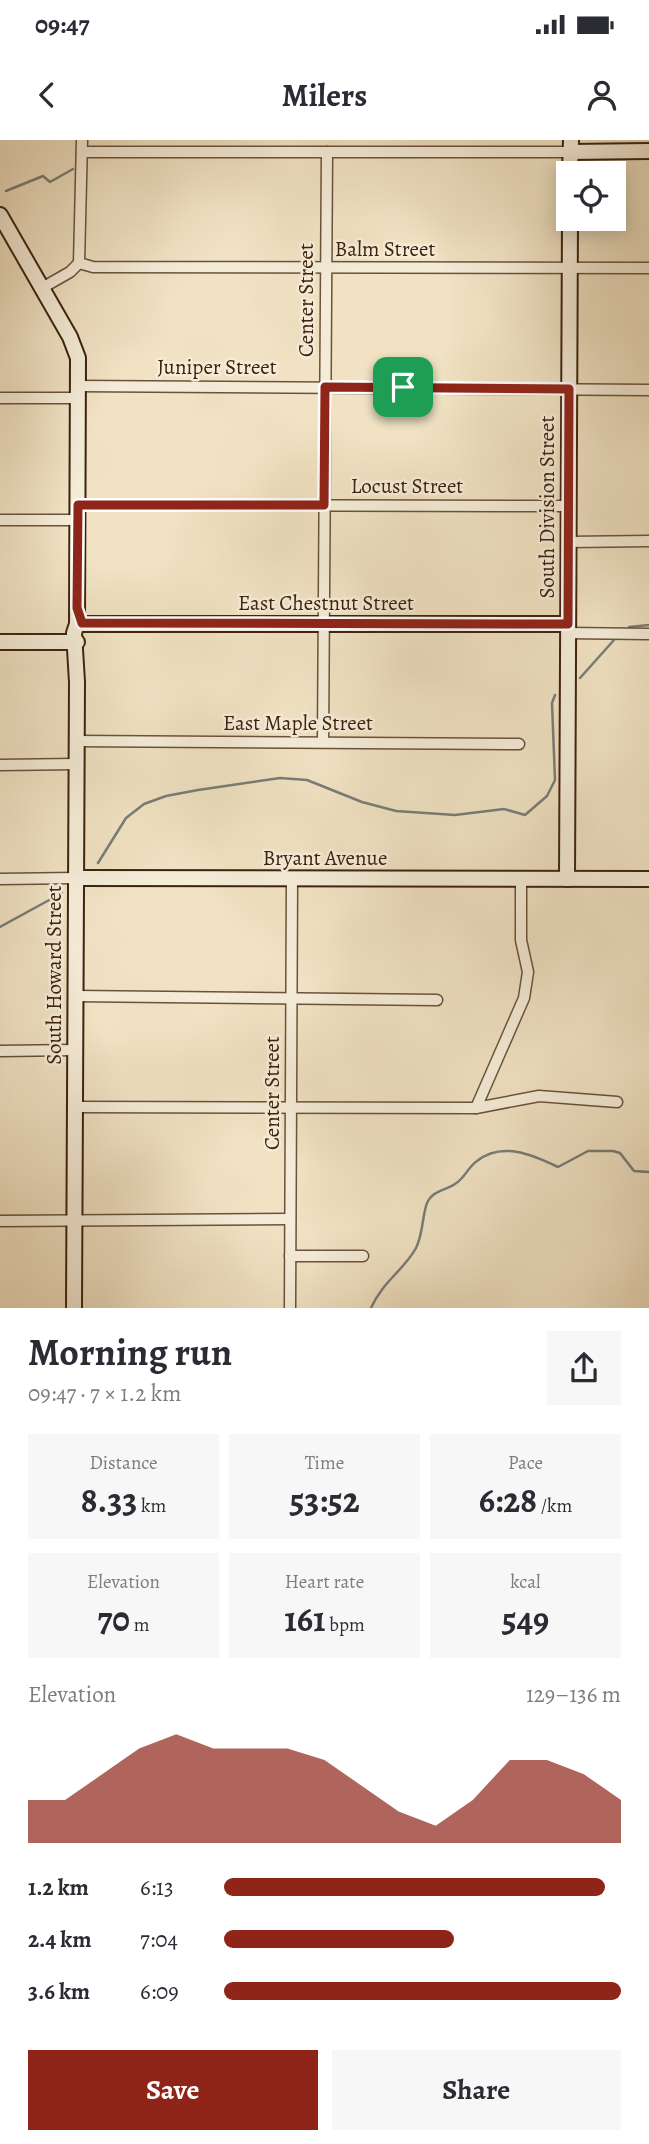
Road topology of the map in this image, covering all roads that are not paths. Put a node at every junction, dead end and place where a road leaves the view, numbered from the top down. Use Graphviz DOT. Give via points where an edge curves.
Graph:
graph roads {
  1 [pos="82,140"];
  2 [pos="570,146"];
  3 [pos="649,151"];
  4 [pos="82,152"];
  5 [pos="327,152"];
  6 [pos="2,224"];
  7 [pos="570,231"];
  8 [pos="79,263"];
  9 [pos="649,268"];
  10 [pos="326,269"];
  11 [pos="570,269"];
  12 [pos="42,288"];
  13 [pos="325,387"];
  14 [pos="569,389"];
  15 [pos="649,390"];
  16 [pos="79,392"];
  17 [pos="0,398"];
  18 [pos="324,505"];
  19 [pos="568,506"];
  20 [pos="78,512"];
  21 [pos="0,520"];
  22 [pos="649,541"];
  23 [pos="569,542"];
  24 [pos="81,624"];
  25 [pos="324,624"];
  26 [pos="568,628"];
  27 [pos="649,634"];
  28 [pos="0,642"];
  29 [pos="77,642"];
  30 [pos="76,741"];
  31 [pos="323,742"];
  32 [pos="519,744"];
  33 [pos="76,764"];
  34 [pos="0,765"];
  35 [pos="76,878"];
  36 [pos="0,879"];
  37 [pos="292,879"];
  38 [pos="521,879"];
  39 [pos="567,879"];
  40 [pos="649,879"];
  41 [pos="75,996"];
  42 [pos="291,998"];
  43 [pos="437,1000"];
  44 [pos="75,1050"];
  45 [pos="0,1051"];
  46 [pos="617,1102"];
  47 [pos="75,1107"];
  48 [pos="291,1108"];
  49 [pos="476,1108"];
  50 [pos="290,1219"];
  51 [pos="74,1220"];
  52 [pos="0,1221"];
  53 [pos="290,1256"];
  54 [pos="363,1256"];
  55 [pos="74,1307"];
  56 [pos="290,1307"];
  1 -- 4 [label="street"];
  2 -- 3 [label="main road"];
  2 -- 5 [label="street"];
  4 -- 5 [label="street"];
  4 -- 8 [label="street"];
  5 -- 10 [label="street, Center Street"];
  6 -- 12 [label="main road"];
  7 -- 11 [label="main road, South Division Street"];
  8 -- 10 [label="street, Balm Street" via="93,268"];
  8 -- 12 [label="street"];
  9 -- 11 [label="street, Balm Street"];
  10 -- 11 [label="street, Balm Street"];
  10 -- 13 [label="street, Center Street"];
  11 -- 14 [label="main road, South Division Street"];
  12 -- 16 [label="main road" via="78,358"];
  13 -- 14 [label="street, Juniper Street"];
  13 -- 16 [label="street, Juniper Street"];
  13 -- 18 [label="street, Center Street"];
  14 -- 15 [label="street, Juniper Street"];
  14 -- 19 [label="main road, South Division Street"];
  16 -- 17 [label="street, Juniper Street"];
  16 -- 20 [label="main road"];
  18 -- 19 [label="street, Locust Street"];
  18 -- 20 [label="street, Locust Street"];
  18 -- 25 [label="street, Center Street"];
  19 -- 23 [label="main road, South Division Street"];
  20 -- 21 [label="street, Locust Street"];
  20 -- 24 [label="main road" via="77,608"];
  22 -- 23 [label="street"];
  23 -- 26 [label="main road, South Division Street"];
  24 -- 25 [label="main road, East Chestnut Street"];
  24 -- 29 [label="main road" via="84,635"];
  25 -- 26 [label="main road, East Chestnut Street"];
  25 -- 31 [label="street, Center Street"];
  26 -- 27 [label="street, East Chestnut Street"];
  26 -- 39 [label="main road, South Division Street"];
  28 -- 29 [label="main road"];
  29 -- 30 [label="main road, South Howard Street"];
  30 -- 31 [label="street, East Maple Street"];
  30 -- 33 [label="main road, South Howard Street"];
  31 -- 32 [label="street, East Maple Street"];
  33 -- 34 [label="street"];
  33 -- 35 [label="main road, South Howard Street"];
  35 -- 36 [label="street, Bryant Avenue"];
  35 -- 37 [label="main road, Bryant Avenue"];
  35 -- 41 [label="main road, South Howard Street"];
  37 -- 38 [label="main road, Bryant Avenue"];
  37 -- 42 [label="street, Center Street"];
  38 -- 39 [label="main road, Bryant Avenue"];
  38 -- 49 [label="street" via="521,940 528,972 524,998"];
  39 -- 40 [label="main road, Bryant Avenue"];
  41 -- 42 [label="street"];
  41 -- 44 [label="main road, South Howard Street"];
  42 -- 43 [label="street"];
  42 -- 48 [label="street, Center Street"];
  44 -- 45 [label="street"];
  44 -- 47 [label="main road, South Howard Street"];
  46 -- 49 [label="street" via="539,1096"];
  47 -- 48 [label="street"];
  47 -- 51 [label="main road, South Howard Street"];
  48 -- 49 [label="street"];
  48 -- 50 [label="street, Center Street"];
  50 -- 51 [label="street"];
  50 -- 53 [label="street, Center Street"];
  51 -- 52 [label="street"];
  51 -- 55 [label="main road, South Howard Street"];
  53 -- 54 [label="street"];
  53 -- 56 [label="street, Center Street"];
}
